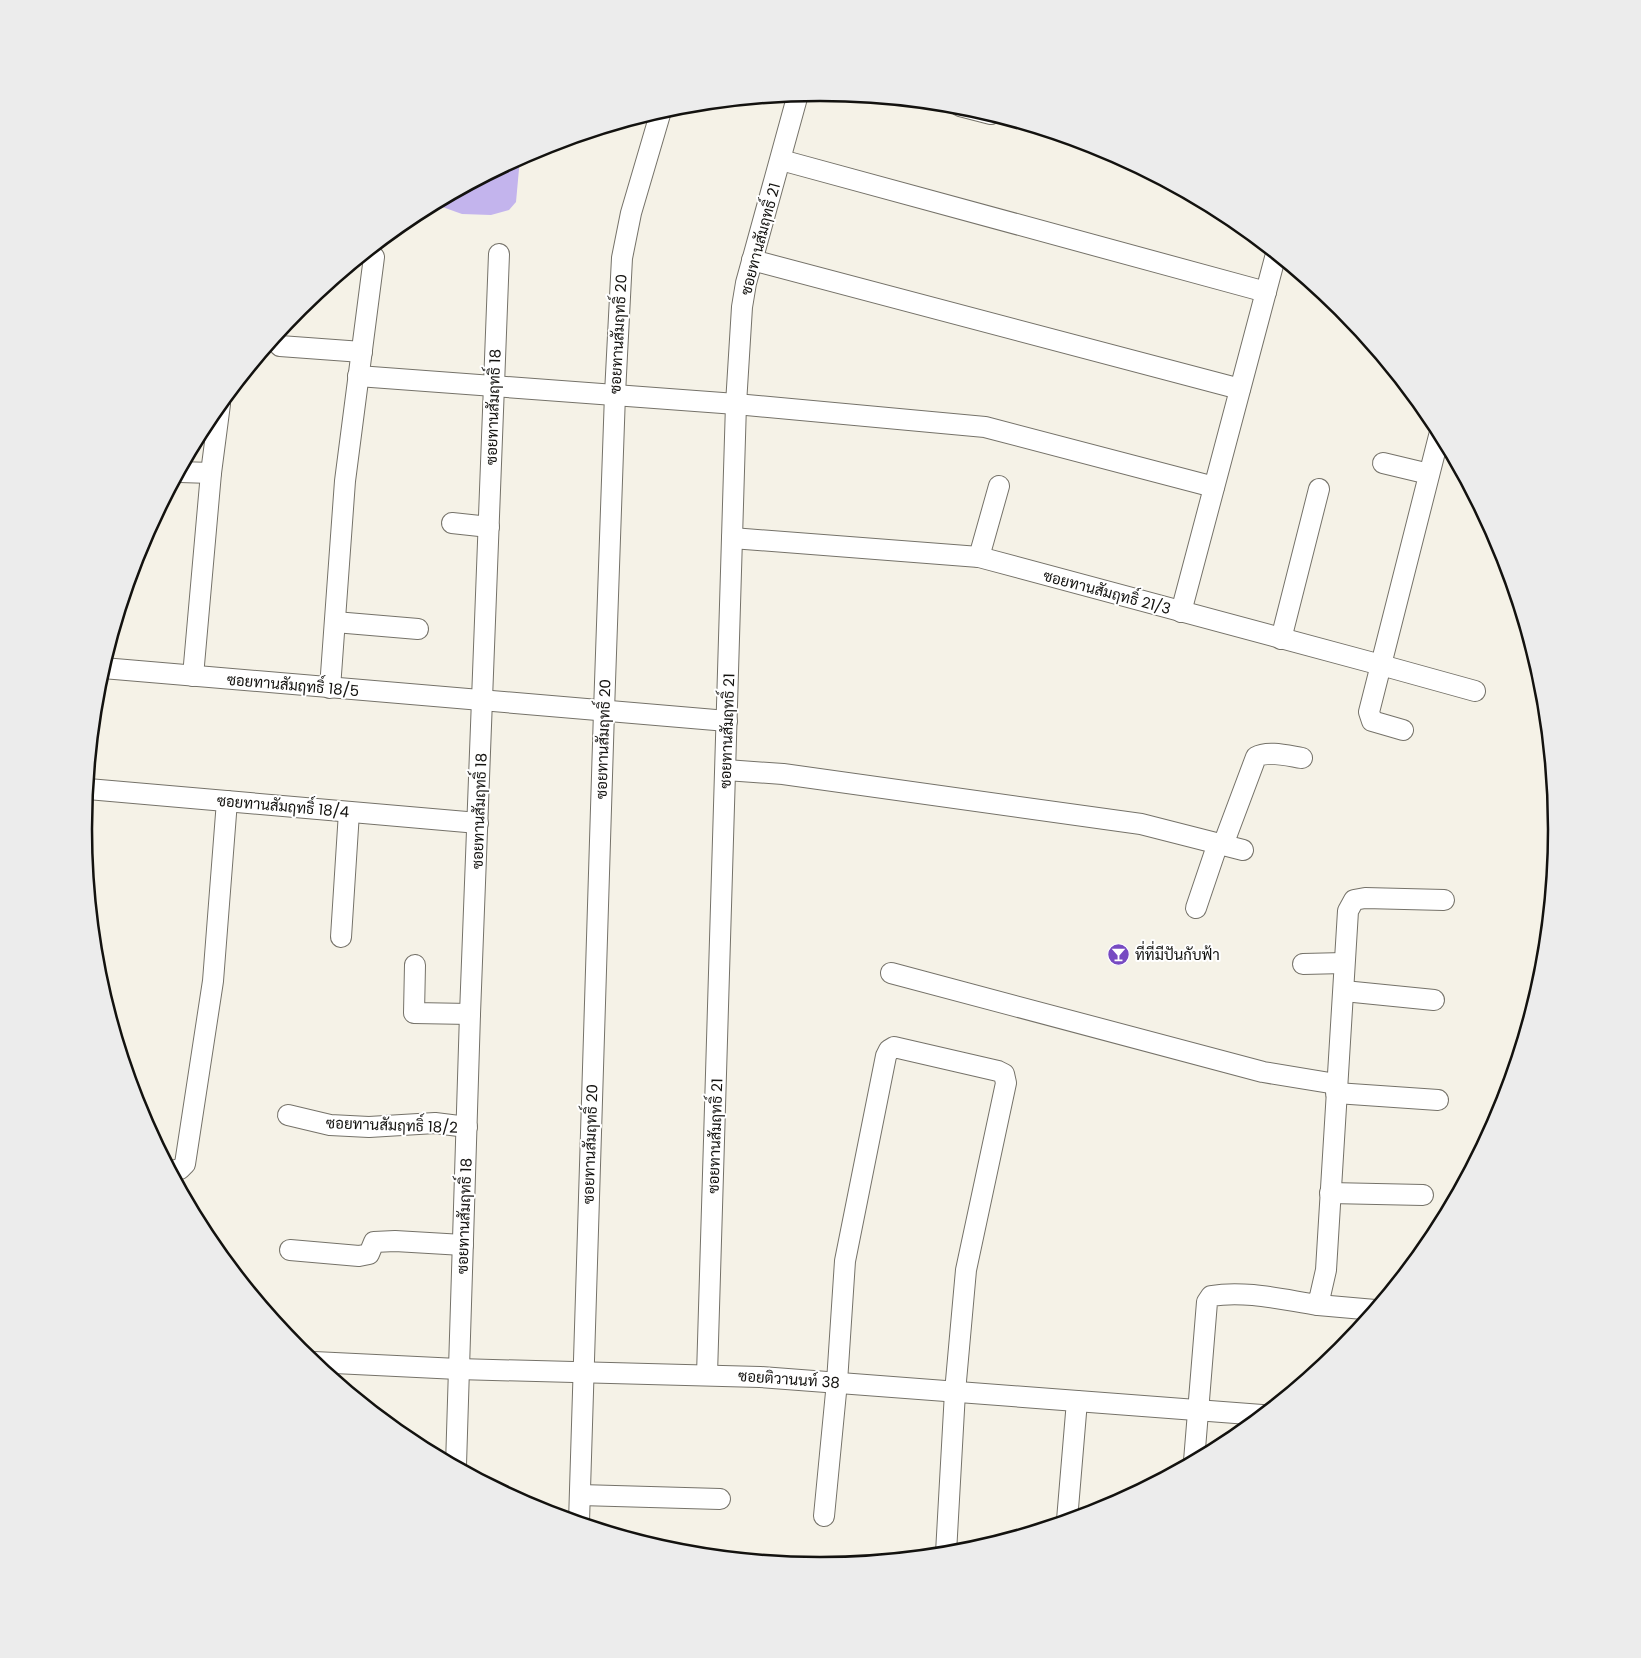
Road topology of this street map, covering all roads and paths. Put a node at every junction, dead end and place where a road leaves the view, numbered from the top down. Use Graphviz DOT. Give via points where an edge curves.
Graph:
graph roads {
  1 [pos="796,102"];
  2 [pos="658,120"];
  3 [pos="781,160"];
  4 [pos="499,254"];
  5 [pos="374,257"];
  6 [pos="752,260"];
  7 [pos="1274,260"];
  8 [pos="1266,292"];
  9 [pos="280,346"];
  10 [pos="362,352"];
  11 [pos="358,376"];
  12 [pos="494,386"];
  13 [pos="1240,389"];
  14 [pos="615,394"];
  15 [pos="736,404"];
  16 [pos="218,421"];
  17 [pos="1438,444"];
  18 [pos="1383,463"];
  19 [pos="186,472"];
  20 [pos="211,473"];
  21 [pos="1429,474"];
  22 [pos="999,486"];
  23 [pos="1214,488"];
  24 [pos="1319,489"];
  25 [pos="452,523"];
  26 [pos="489,527"];
  27 [pos="732,538"];
  28 [pos="979,557"];
  29 [pos="1181,612"];
  30 [pos="335,622"];
  31 [pos="418,629"];
  32 [pos="1281,639"];
  33 [pos="1381,665"];
  34 [pos="110,669"];
  35 [pos="193,676"];
  36 [pos="330,688"];
  37 [pos="1475,691"];
  38 [pos="483,700"];
  39 [pos="604,711"];
  40 [pos="727,721"];
  41 [pos="1403,730"];
  42 [pos="1302,758"];
  43 [pos="726,770"];
  44 [pos="94,789"];
  45 [pos="227,801"];
  46 [pos="348,812"];
  47 [pos="478,823"];
  48 [pos="1221,844"];
  49 [pos="1243,850"];
  50 [pos="1444,900"];
  51 [pos="1196,908"];
  52 [pos="341,937"];
  53 [pos="1344,963"];
  54 [pos="1303,964"];
  55 [pos="415,965"];
  56 [pos="890,973"];
  57 [pos="1344,990"];
  58 [pos="1434,1000"];
  59 [pos="470,1014"];
  60 [pos="1336,1089"];
  61 [pos="1438,1100"];
  62 [pos="288,1115"];
  63 [pos="467,1127"];
  64 [pos="178,1170"];
  65 [pos="1330,1193"];
  66 [pos="1423,1195"];
  67 [pos="463,1245"];
  68 [pos="290,1250"];
  69 [pos="1318,1305"];
  70 [pos="1368,1309"];
  71 [pos="458,1369"];
  72 [pos="583,1372"];
  73 [pos="339,1373"];
  74 [pos="707,1375"];
  75 [pos="837,1382"];
  76 [pos="955,1392"];
  77 [pos="1077,1401"];
  78 [pos="1198,1410"];
  79 [pos="1253,1414"];
  80 [pos="1195,1453"];
  81 [pos="456,1459"];
  82 [pos="580,1496"];
  83 [pos="720,1499"];
  84 [pos="1069,1513"];
  85 [pos="579,1516"];
  86 [pos="824,1516"];
  87 [pos="946,1546"];
  1 -- 3 [label="street, ซอยทานสัมฤทธิ์ 21"];
  2 -- 14 [label="street, ซอยทานสัมฤทธิ์ 20" via="631,213 622,258"];
  3 -- 6 [label="street, ซอยทานสัมฤทธิ์ 21"];
  3 -- 8 [label="street"];
  4 -- 12 [label="street, ซอยทานสัมฤทธิ์ 18"];
  5 -- 10 [label="street"];
  6 -- 13 [label="street"];
  6 -- 15 [label="street, ซอยทานสัมฤทธิ์ 21" via="742,307"];
  7 -- 8 [label="street"];
  8 -- 13 [label="street"];
  9 -- 10 [label="street"];
  10 -- 11 [label="street"];
  11 -- 12 [label="street"];
  11 -- 30 [label="street" via="345,480"];
  12 -- 14 [label="street"];
  12 -- 26 [label="street, ซอยทานสัมฤทธิ์ 18"];
  13 -- 23 [label="street"];
  14 -- 15 [label="street"];
  14 -- 39 [label="street, ซอยทานสัมฤทธิ์ 20"];
  15 -- 23 [label="street" via="985,427"];
  15 -- 27 [label="street, ซอยทานสัมฤทธิ์ 21"];
  16 -- 20 [label="street"];
  17 -- 21 [label="street"];
  18 -- 21 [label="street"];
  19 -- 20 [label="street"];
  20 -- 35 [label="street"];
  21 -- 33 [label="street"];
  22 -- 28 [label="street"];
  23 -- 29 [label="street"];
  24 -- 32 [label="street"];
  25 -- 26 [label="street"];
  26 -- 38 [label="street, ซอยทานสัมฤทธิ์ 18"];
  27 -- 28 [label="street, ซอยทานสัมฤทธิ์ 21/3"];
  27 -- 40 [label="street, ซอยทานสัมฤทธิ์ 21"];
  28 -- 29 [label="street, ซอยทานสัมฤทธิ์ 21/3"];
  29 -- 32 [label="street, ซอยทานสัมฤทธิ์ 21/3"];
  30 -- 31 [label="street"];
  30 -- 36 [label="street"];
  32 -- 33 [label="street, ซอยทานสัมฤทธิ์ 21/3"];
  33 -- 37 [label="street, ซอยทานสัมฤทธิ์ 21/3"];
  33 -- 41 [label="street" via="1369,717 1372,721"];
  34 -- 35 [label="street, ซอยทานสัมฤทธิ์ 18/5"];
  35 -- 36 [label="street, ซอยทานสัมฤทธิ์ 18/5"];
  36 -- 38 [label="street, ซอยทานสัมฤทธิ์ 18/5"];
  38 -- 39 [label="street, ซอยทานสัมฤทธิ์ 18/5"];
  38 -- 47 [label="street, ซอยทานสัมฤทธิ์ 18"];
  39 -- 40 [label="street, ซอยทานสัมฤทธิ์ 18/5"];
  39 -- 72 [label="street, ซอยทานสัมฤทธิ์ 20"];
  40 -- 43 [label="street, ซอยทานสัมฤทธิ์ 21"];
  42 -- 48 [label="street" via="1270,754 1256,757"];
  43 -- 48 [label="street" via="784,774 1141,824"];
  43 -- 74 [label="street, ซอยทานสัมฤทธิ์ 21"];
  44 -- 45 [label="street, ซอยทานสัมฤทธิ์ 18/4"];
  45 -- 46 [label="street, ซอยทานสัมฤทธิ์ 18/4"];
  45 -- 64 [label="street" via="213,981 184,1164"];
  46 -- 47 [label="street, ซอยทานสัมฤทธิ์ 18/4"];
  46 -- 52 [label="street"];
  47 -- 59 [label="street, ซอยทานสัมฤทธิ์ 18"];
  48 -- 49 [label="street"];
  48 -- 51 [label="street"];
  50 -- 53 [label="street" via="1354,900 1348,910"];
  53 -- 54 [label="street"];
  53 -- 57 [label="street"];
  55 -- 59 [label="street" via="414,1013"];
  56 -- 60 [label="street"];
  57 -- 58 [label="street"];
  57 -- 60 [label="street"];
  59 -- 63 [label="street, ซอยทานสัมฤทธิ์ 18"];
  60 -- 61 [label="street"];
  60 -- 65 [label="street"];
  62 -- 63 [label="street, ซอยทานสัมฤทธิ์ 18/2" via="330,1125 368,1127 435,1123"];
  63 -- 67 [label="street, ซอยทานสัมฤทธิ์ 18"];
  65 -- 66 [label="street"];
  65 -- 69 [label="street" via="1326,1270"];
  67 -- 68 [label="street" via="374,1242 369,1254 359,1256"];
  67 -- 71 [label="street, ซอยทานสัมฤทธิ์ 18"];
  69 -- 70 [label="street"];
  69 -- 78 [label="street" via="1266,1297 1211,1296 1207,1302"];
  71 -- 72 [label="street, ซอยติวานนท์ 38"];
  71 -- 73 [label="street, ซอยติวานนท์ 38"];
  71 -- 81 [label="street, ซอยทานสัมฤทธิ์ 18"];
  72 -- 74 [label="street, ซอยติวานนท์ 38"];
  72 -- 82 [label="street, ซอยทานสัมฤทธิ์ 20"];
  74 -- 75 [label="street, ซอยติวานนท์ 38"];
  75 -- 76 [label="street, ซอยติวานนท์ 38"];
  75 -- 76 [label="street" via="845,1261 886,1056 894,1047 998,1071 1004,1074 1006,1083 966,1270"];
  75 -- 86 [label="street"];
  76 -- 77 [label="street, ซอยติวานนท์ 38"];
  76 -- 87 [label="street"];
  77 -- 78 [label="street, ซอยติวานนท์ 38"];
  77 -- 84 [label="street"];
  78 -- 79 [label="street, ซอยติวานนท์ 38"];
  78 -- 80 [label="street"];
  82 -- 83 [label="street"];
  82 -- 85 [label="street, ซอยทานสัมฤทธิ์ 20"];
}
